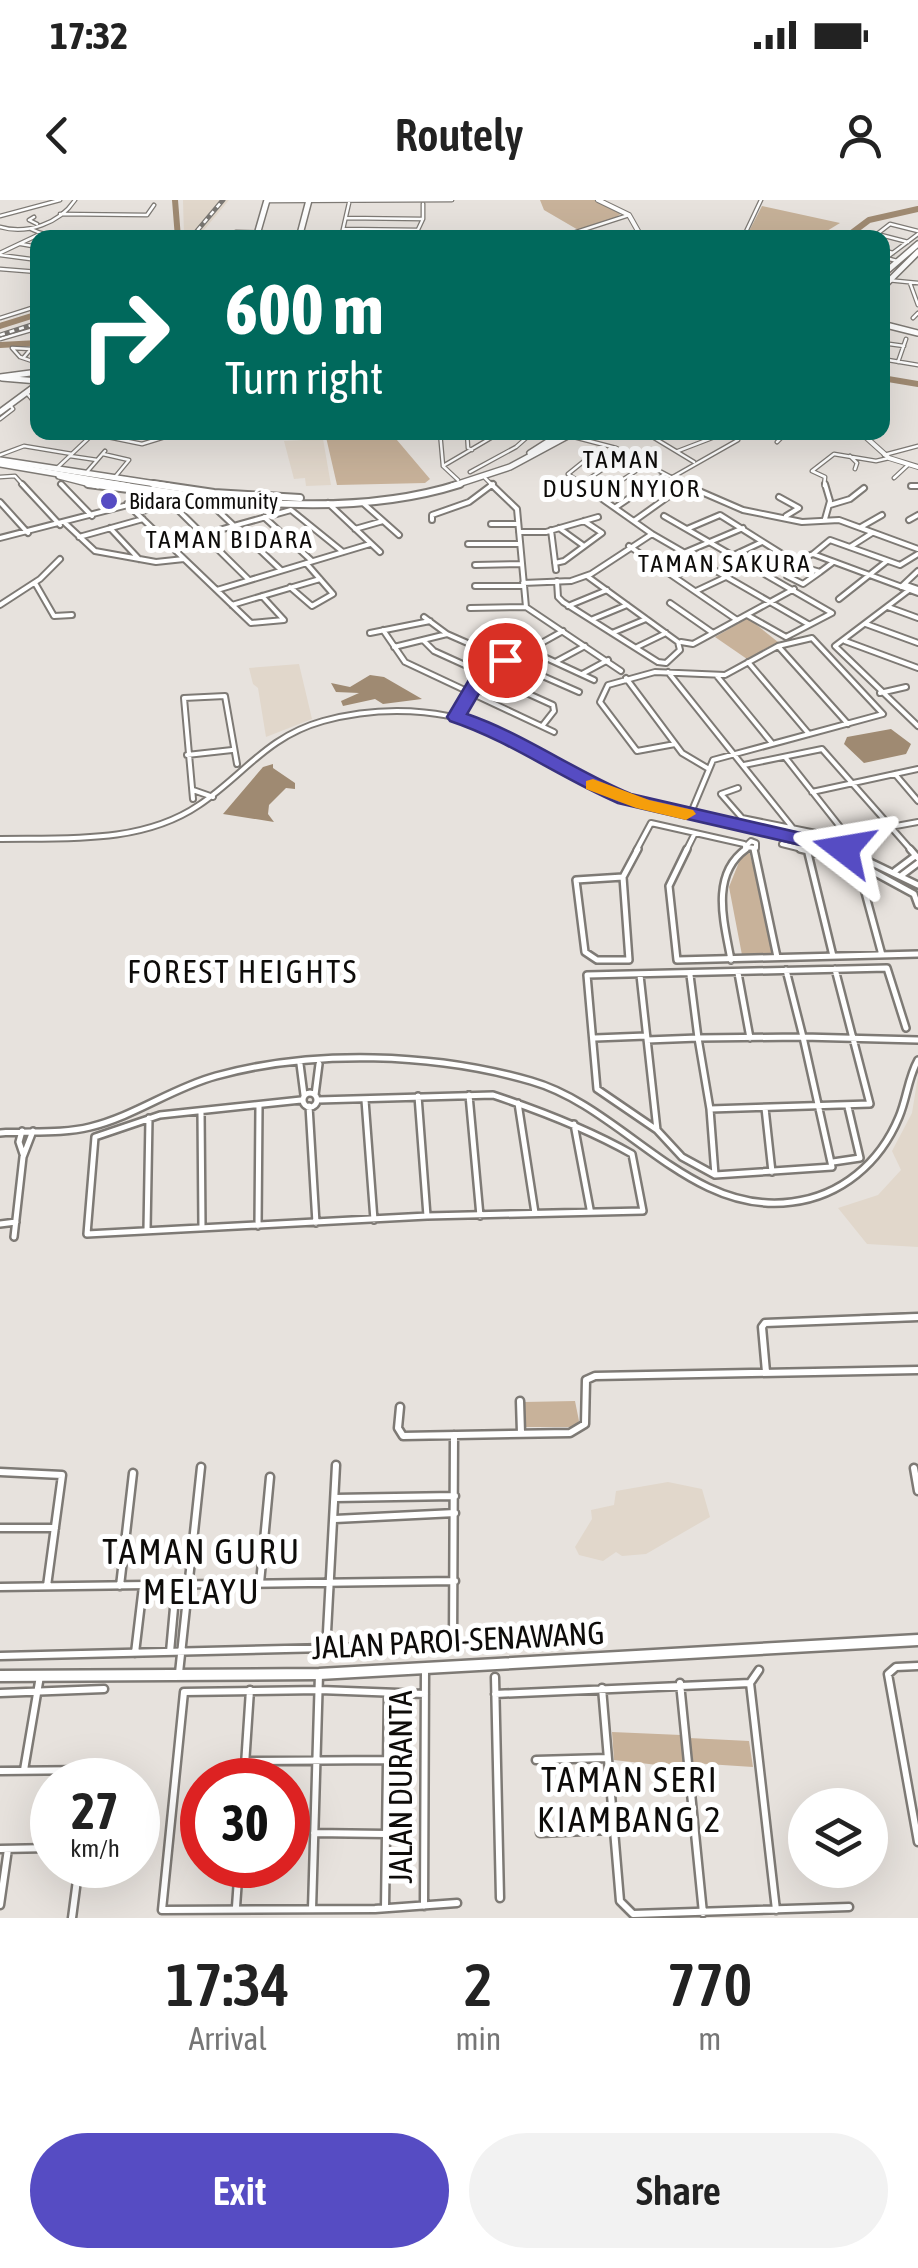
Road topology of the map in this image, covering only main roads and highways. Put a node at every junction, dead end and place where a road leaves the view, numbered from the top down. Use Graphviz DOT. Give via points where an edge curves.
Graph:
graph roads {
  1 [pos="267,200"];
  2 [pos="309,201"];
  3 [pos="258,230"];
  4 [pos="300,230"];
  5 [pos="918,244"];
  6 [pos="918,252"];
  7 [pos="890,271"];
  8 [pos="890,274"];
  9 [pos="890,328"];
  10 [pos="918,335"];
  11 [pos="0,378"];
  12 [pos="30,378"];
  13 [pos="30,378"];
  14 [pos="16,379"];
  15 [pos="30,383"];
  16 [pos="22,392"];
  17 [pos="0,413"];
  18 [pos="552,440"];
  19 [pos="553,440"];
  20 [pos="0,461"];
  21 [pos="300,498"];
  22 [pos="252,503"];
  23 [pos="918,1640"];
  24 [pos="0,1676"];
  1 -- 3 [label="highway"];
  2 -- 4 [label="highway"];
  5 -- 7 [label="main road"];
  6 -- 8 [label="main road"];
  9 -- 10 [label="highway"];
  11 -- 12 [label="highway"];
  11 -- 14 [label="main road"];
  13 -- 14 [label="main road"];
  14 -- 16 [label="highway"];
  15 -- 16 [label="highway"];
  16 -- 17 [label="highway"];
  16 -- 17 [label="highway"];
  18 -- 21 [label="main road" via="458,480"];
  19 -- 22 [label="main road" via="485,478 401,496"];
  20 -- 21 [label="main road" via="214,493"];
  20 -- 21 [label="main road" via="152,487"];
  20 -- 22 [label="main road"];
  20 -- 22 [label="main road" via="165,499"];
  23 -- 24 [label="main road, JALAN PAROI-SENAWANG" via="319,1674"];
}
